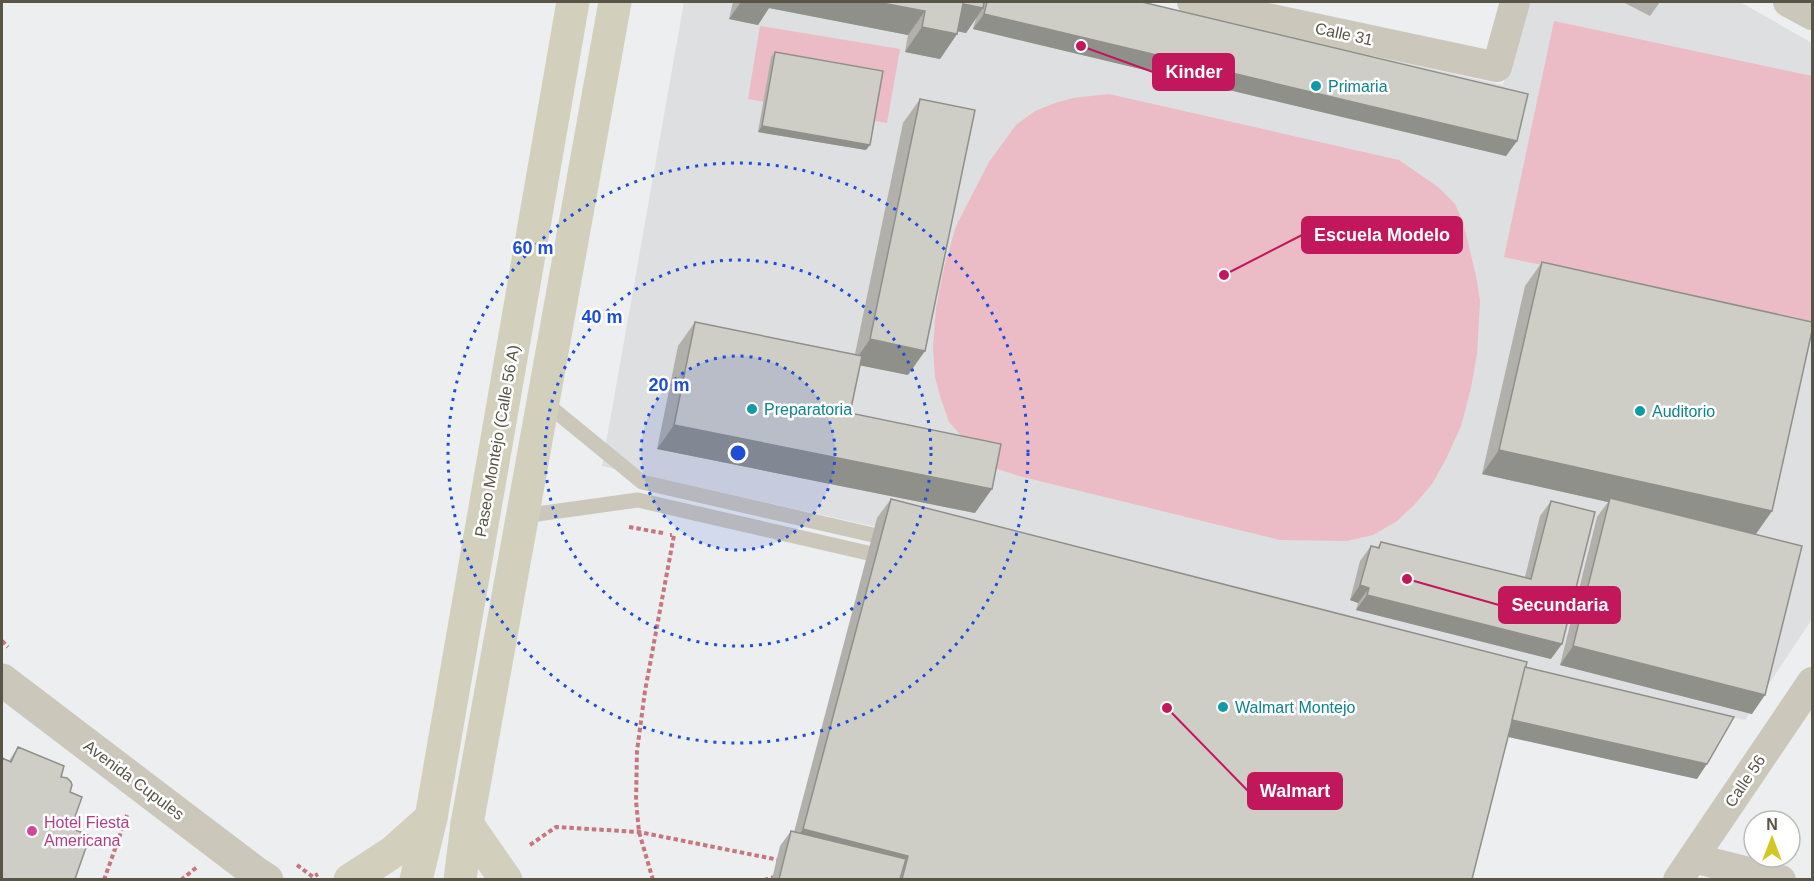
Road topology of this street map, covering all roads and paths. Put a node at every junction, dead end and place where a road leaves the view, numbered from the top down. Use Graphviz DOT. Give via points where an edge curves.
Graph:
graph roads {
  1 [pos="573,2"];
  2 [pos="615,2"];
  3 [pos="1192,2"];
  4 [pos="1515,2"];
  5 [pos="1788,2"];
  6 [pos="1812,15"];
  7 [pos="543,401"];
  8 [pos="523,516"];
  9 [pos="620,525"];
  10 [pos="873,535"];
  11 [pos="868,553"];
  12 [pos="2,680"];
  13 [pos="1812,682"];
  14 [pos="128,813"];
  15 [pos="431,818"];
  16 [pos="467,824"];
  17 [pos="639,832"];
  18 [pos="530,845"];
  19 [pos="783,861"];
  20 [pos="198,866"];
  21 [pos="1685,869"];
  22 [pos="779,876"];
  23 [pos="260,877"];
  24 [pos="104,879"];
  25 [pos="181,879"];
  26 [pos="350,879"];
  27 [pos="416,879"];
  28 [pos="460,879"];
  29 [pos="506,879"];
  30 [pos="652,879"];
  31 [pos="764,879"];
  32 [pos="1780,879"];
  1 -- 15 [label="main road, Paseo Montejo (Calle 56 A)"];
  2 -- 7 [label="main road"];
  3 -- 4 [label="street, Calle 31" via="1497,67"];
  5 -- 6 [label="street"];
  7 -- 8 [label="main road"];
  7 -- 10 [label="lane" via="642,482"];
  8 -- 11 [label="lane" via="638,500"];
  8 -- 16 [label="main road"];
  9 -- 17 [label="path" via="674,535 640,724 635,779"];
  12 -- 23 [label="street, Avenida Cupules"];
  13 -- 21 [label="street, Calle 56"];
  14 -- 24 [label="path"];
  15 -- 26 [label="main road" via="393,852"];
  15 -- 27 [label="main road, Paseo Montejo (Calle 56 A)"];
  16 -- 28 [label="main road"];
  16 -- 29 [label="main road"];
  17 -- 18 [label="path" via="556,827"];
  17 -- 19 [label="path"];
  17 -- 30 [label="path"];
  20 -- 25 [label="path"];
  21 -- 32 [label="street"];
  22 -- 31 [label="path"];
}
